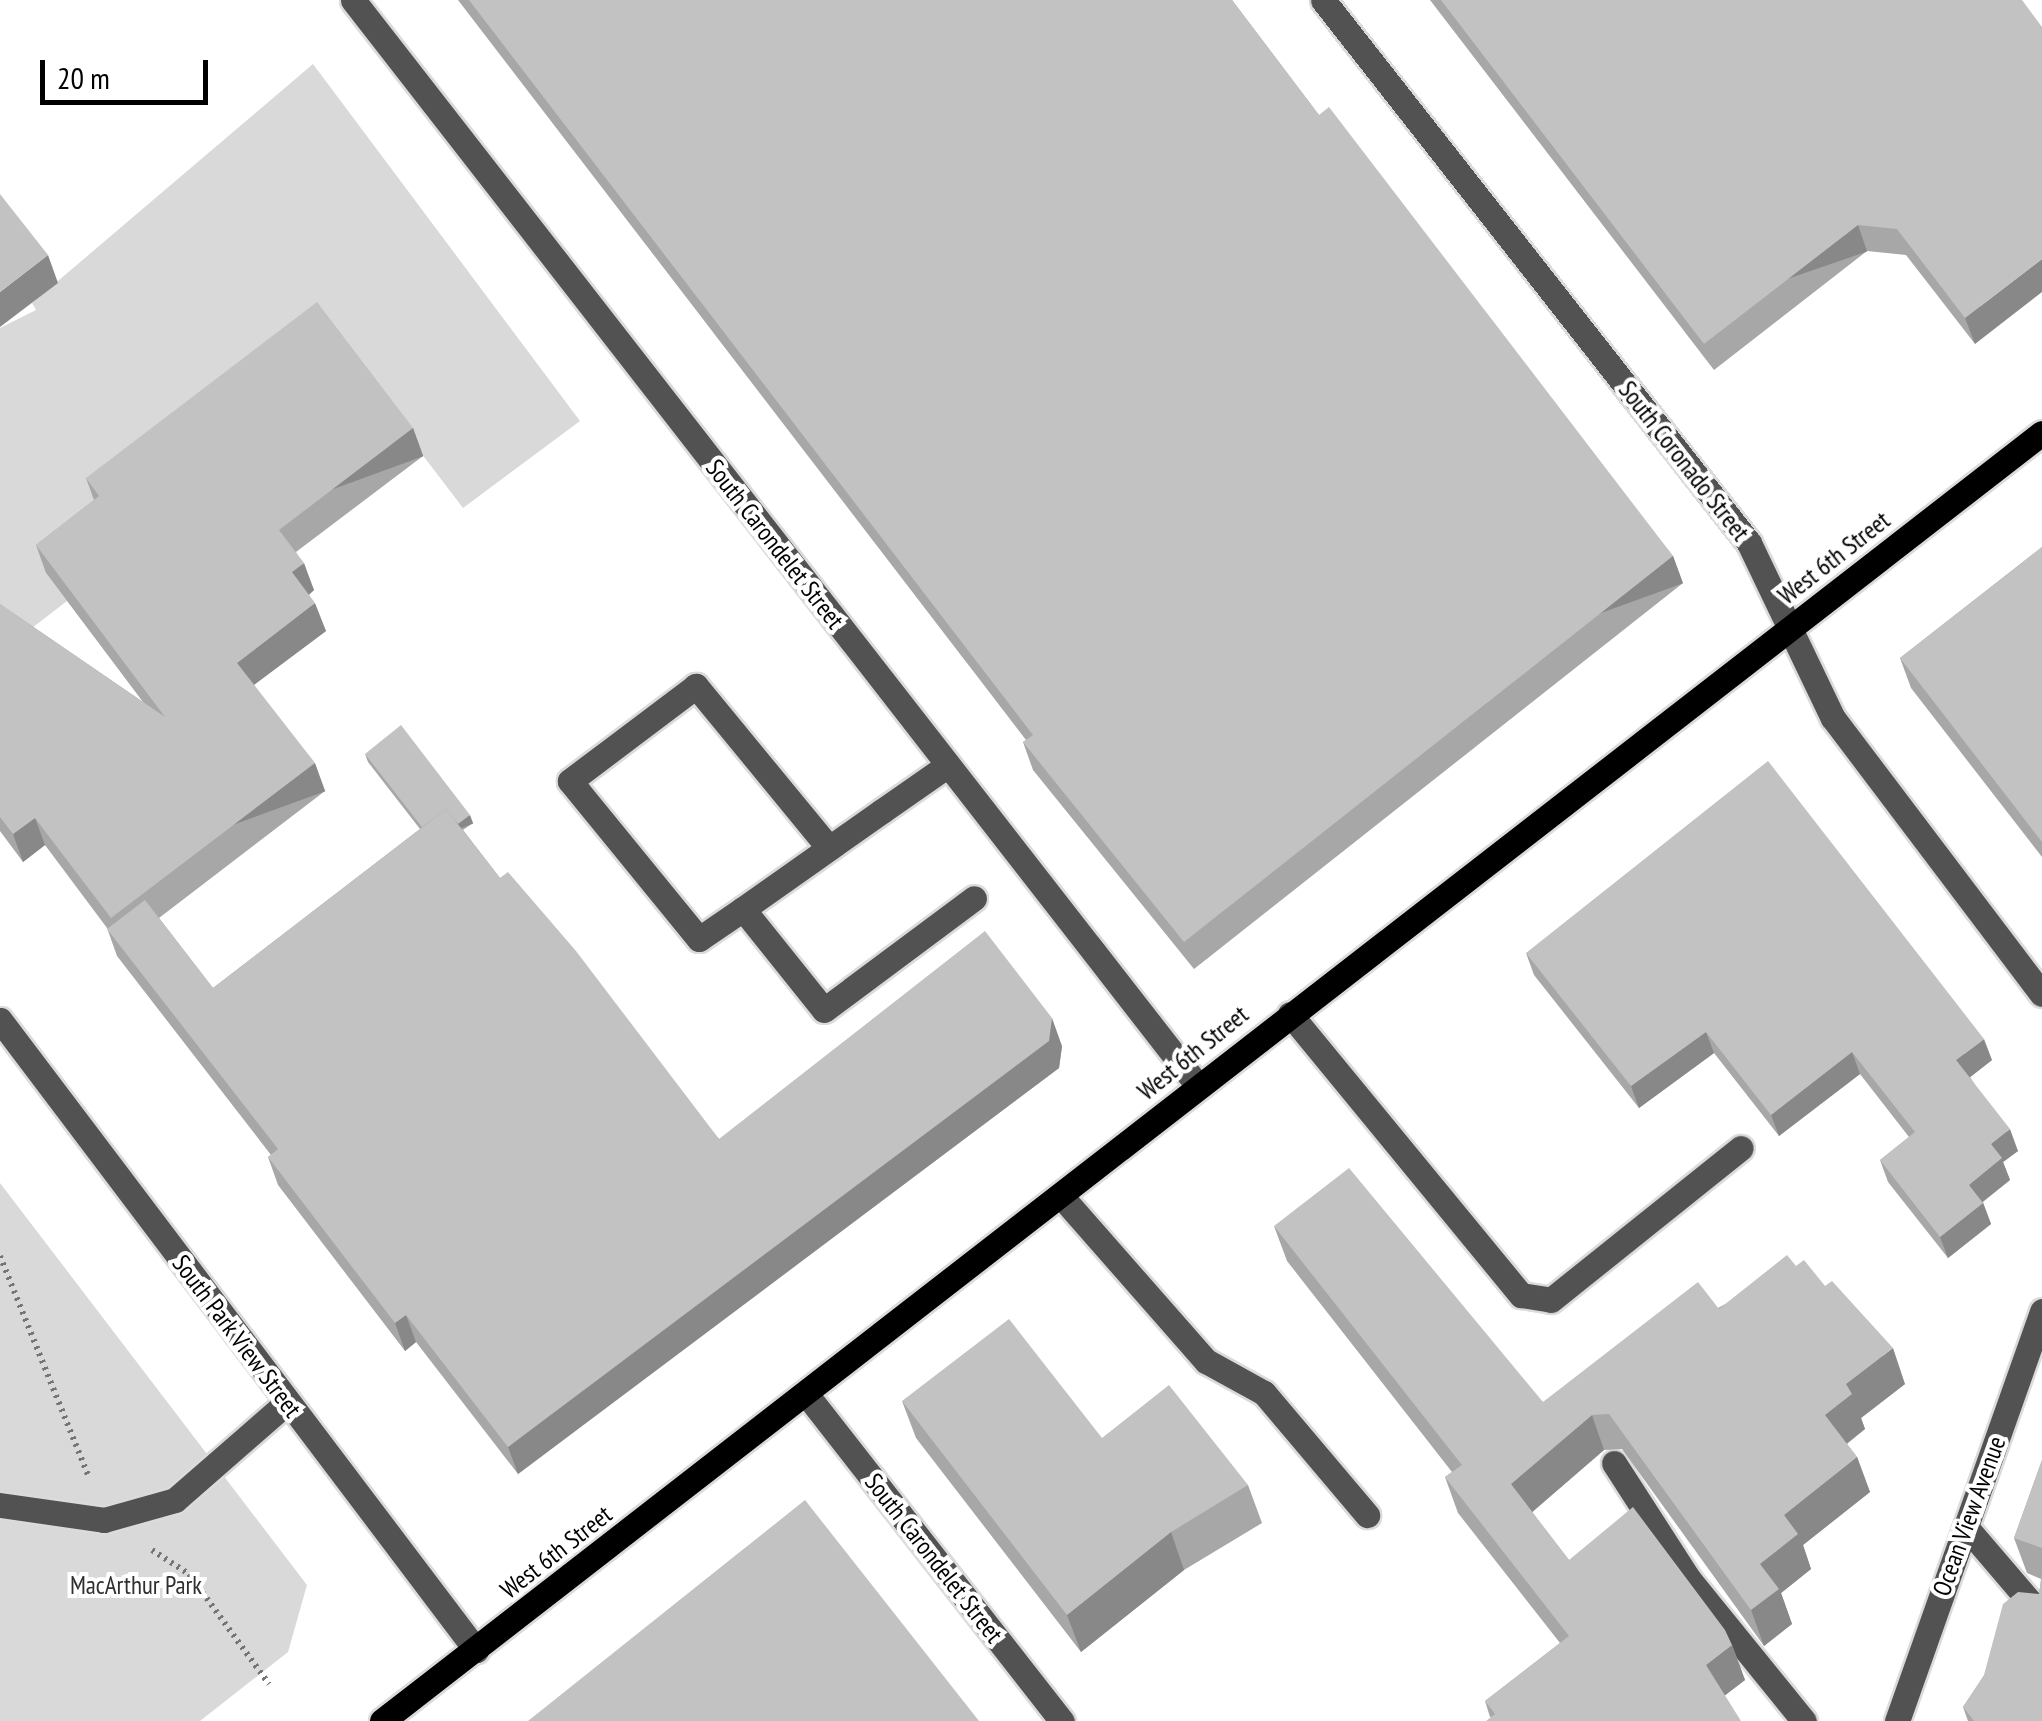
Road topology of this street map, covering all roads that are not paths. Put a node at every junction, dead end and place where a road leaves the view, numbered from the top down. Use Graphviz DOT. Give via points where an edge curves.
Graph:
graph roads {
  1 [pos="353,0"];
  2 [pos="1323,0"];
  3 [pos="2042,432"];
  4 [pos="1786,634"];
  5 [pos="948,765"];
  6 [pos="829,848"];
  7 [pos="974,898"];
  8 [pos="743,908"];
  9 [pos="2042,994"];
  10 [pos="1290,1014"];
  11 [pos="0,1020"];
  12 [pos="1199,1087"];
  13 [pos="1741,1148"];
  14 [pos="1061,1196"];
  15 [pos="2042,1312"];
  16 [pos="807,1395"];
  17 [pos="286,1403"];
  18 [pos="1614,1462"];
  19 [pos="0,1505"];
  20 [pos="1367,1514"];
  21 [pos="1966,1527"];
  22 [pos="2042,1616"];
  23 [pos="476,1650"];
  24 [pos="382,1721"];
  25 [pos="1062,1721"];
  26 [pos="1804,1721"];
  27 [pos="1897,1721"];
  1 -- 5 [label="street, South Carondelet Street"];
  2 -- 4 [label="street, South Coronado Street" via="1749,543"];
  3 -- 4 [label="main road, West 6th Street"];
  4 -- 9 [label="street, South Coronado Street" via="1833,718"];
  4 -- 10 [label="main road, West 6th Street"];
  5 -- 6 [label="street"];
  5 -- 12 [label="street, South Carondelet Street"];
  6 -- 8 [label="street"];
  6 -- 8 [label="street" via="696,686 570,780 699,939"];
  7 -- 8 [label="street" via="824,1010"];
  10 -- 12 [label="main road, West 6th Street"];
  10 -- 13 [label="street" via="1520,1296 1551,1300"];
  11 -- 17 [label="street, South Park View Street"];
  12 -- 14 [label="main road, West 6th Street"];
  14 -- 16 [label="main road, West 6th Street"];
  14 -- 20 [label="street" via="1206,1361 1264,1392"];
  15 -- 21 [label="street, Ocean View Avenue"];
  16 -- 23 [label="main road, West 6th Street"];
  16 -- 25 [label="street, South Carondelet Street"];
  17 -- 19 [label="street" via="175,1500 104,1520"];
  17 -- 23 [label="street, South Park View Street"];
  18 -- 26 [label="street" via="1688,1578"];
  21 -- 22 [label="street"];
  21 -- 27 [label="street, Ocean View Avenue"];
  23 -- 24 [label="main road, West 6th Street"];
}
